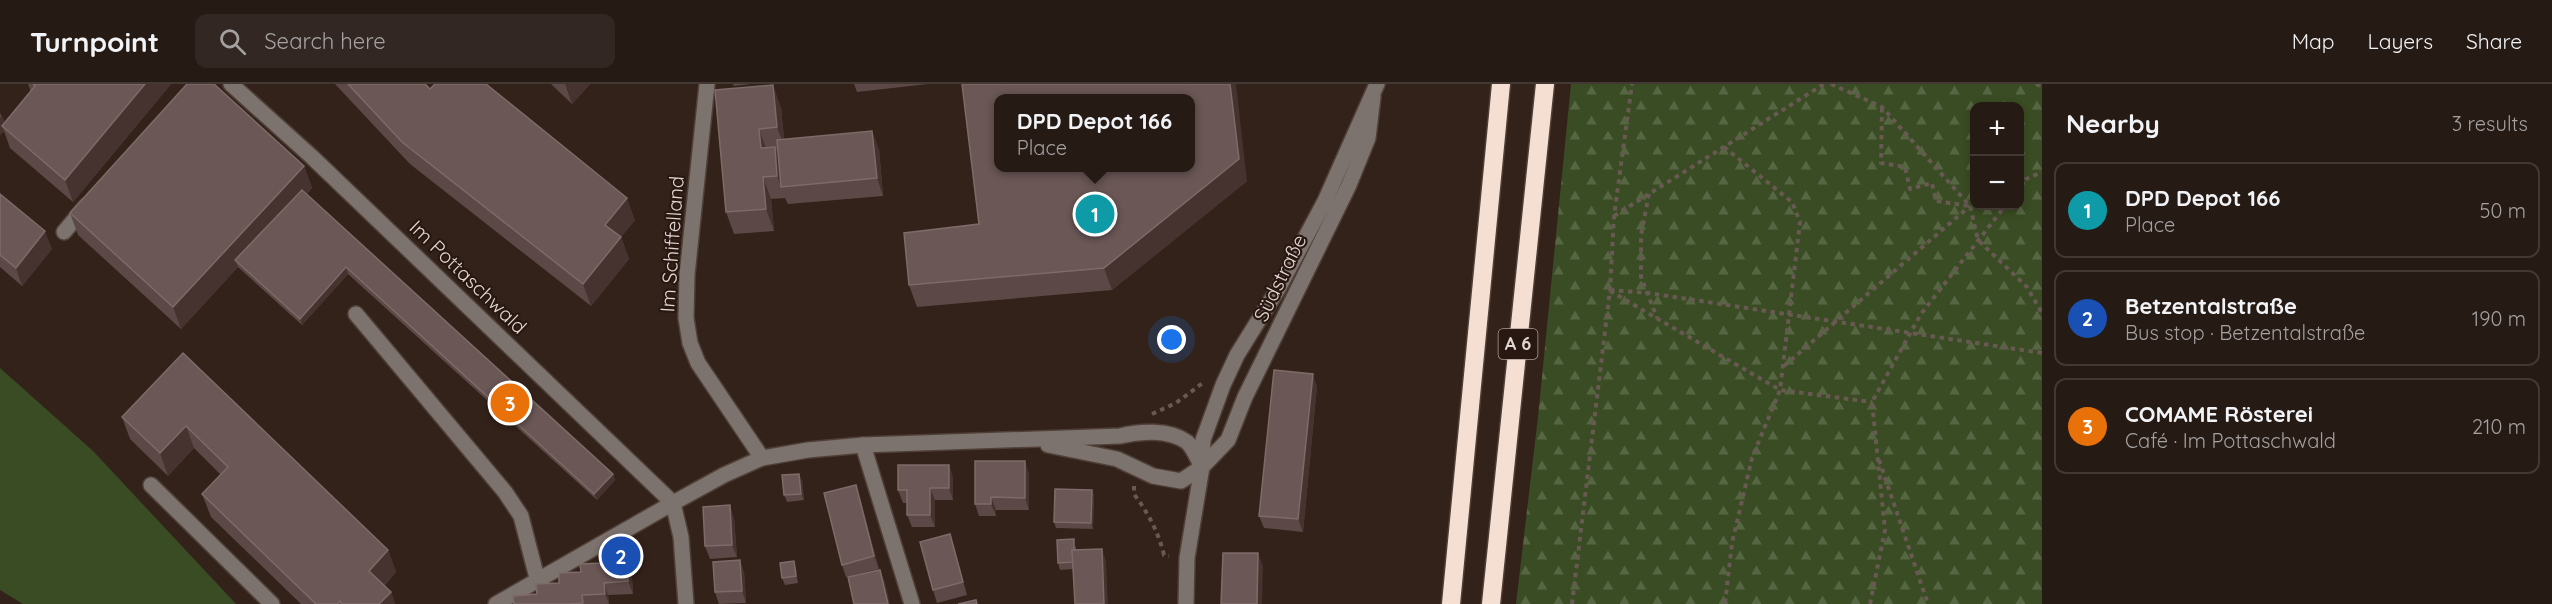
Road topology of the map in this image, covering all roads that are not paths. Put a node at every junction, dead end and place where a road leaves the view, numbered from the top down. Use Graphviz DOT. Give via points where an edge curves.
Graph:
graph roads {
  1 [pos="231,84"];
  2 [pos="707,84"];
  3 [pos="1502,84"];
  4 [pos="1545,84"];
  5 [pos="1375,90"];
  6 [pos="93,197"];
  7 [pos="64,232"];
  8 [pos="356,314"];
  9 [pos="1022,440"];
  10 [pos="863,446"];
  11 [pos="762,458"];
  12 [pos="1202,467"];
  13 [pos="152,485"];
  14 [pos="673,503"];
  15 [pos="538,582"];
  16 [pos="272,604"];
  17 [pos="496,604"];
  18 [pos="686,604"];
  19 [pos="912,604"];
  20 [pos="1186,604"];
  21 [pos="1451,604"];
  22 [pos="1491,604"];
  1 -- 14 [label="street, Im Pottaschwald"];
  2 -- 11 [label="street, Im Schiffelland" via="686,318 698,363"];
  3 -- 21 [label="highway, A 6"];
  4 -- 22 [label="highway, A 6"];
  5 -- 12 [label="street, Südstraße" via="1324,201 1223,385 1203,440"];
  5 -- 12 [label="street, Südstraße" via="1368,138 1349,185 1245,397 1228,440"];
  6 -- 7 [label="street"];
  8 -- 15 [label="street" via="506,492 520,516"];
  9 -- 10 [label="street"];
  9 -- 12 [label="street" via="1117,459 1154,476 1181,481"];
  9 -- 12 [label="street" via="1120,436 1137,431 1166,434 1187,442"];
  10 -- 11 [label="street"];
  10 -- 19 [label="street"];
  11 -- 14 [label="street"];
  12 -- 20 [label="street, Südstraße" via="1187,558"];
  13 -- 16 [label="street"];
  14 -- 15 [label="street"];
  14 -- 18 [label="street" via="681,537"];
  15 -- 17 [label="street"];
}
